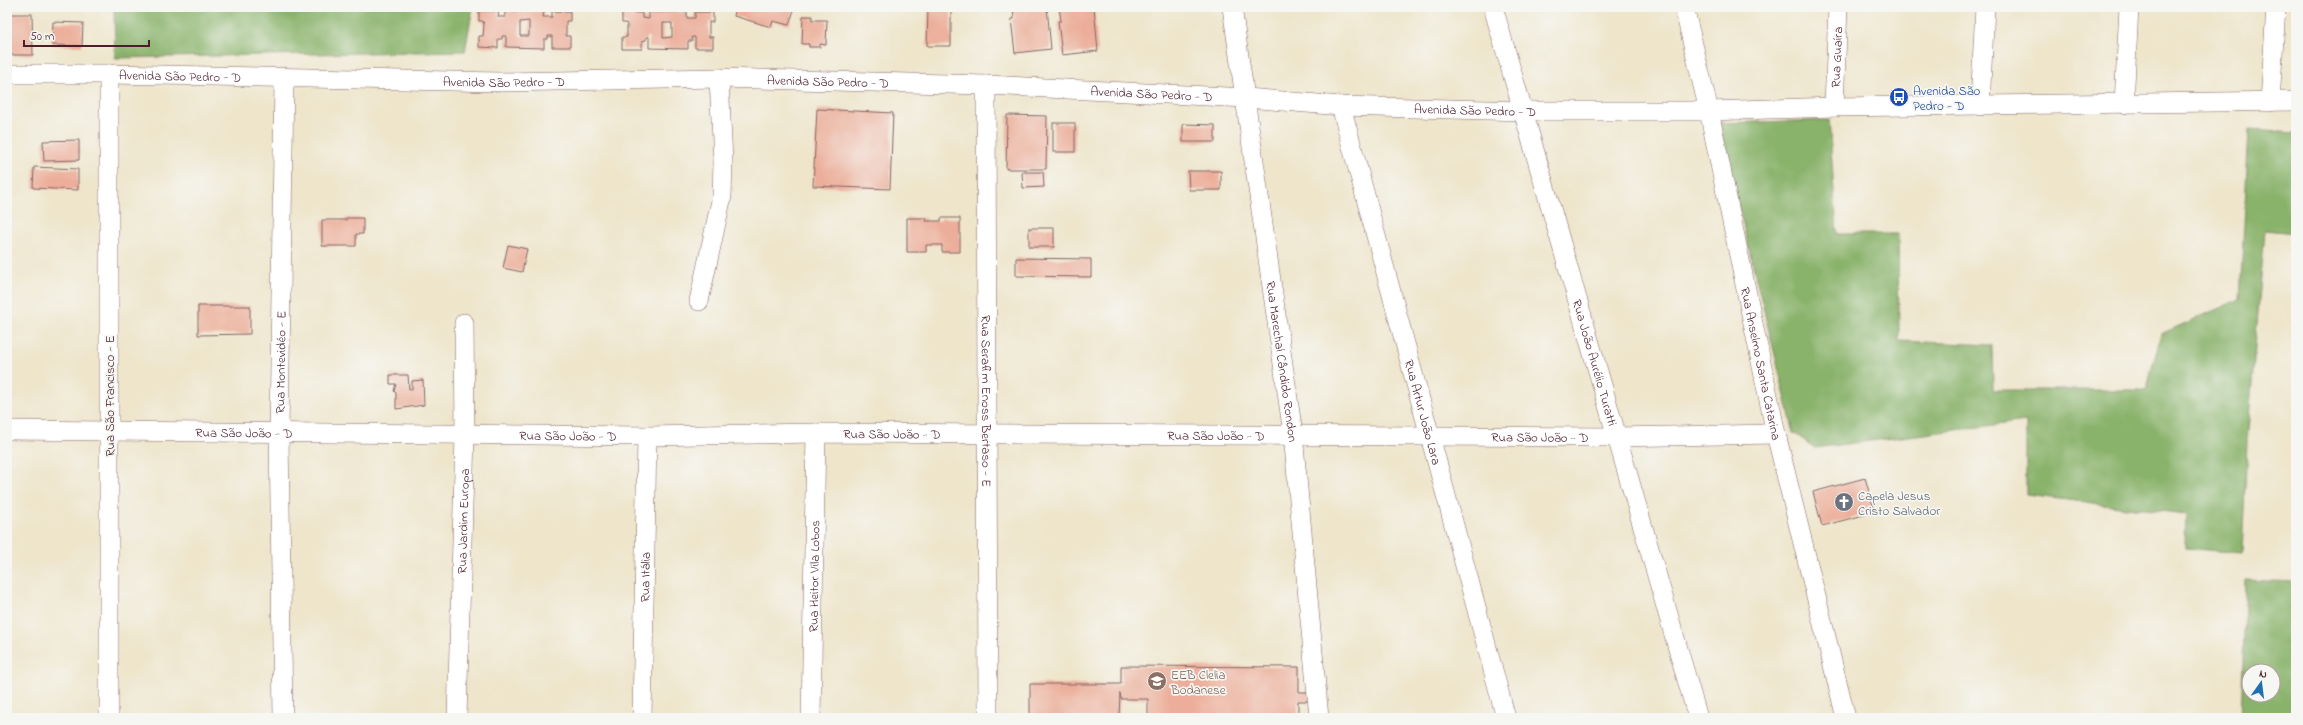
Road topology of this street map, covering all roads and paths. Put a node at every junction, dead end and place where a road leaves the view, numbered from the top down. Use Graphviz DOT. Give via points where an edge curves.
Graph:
graph roads {
  1 [pos="1232,7"];
  2 [pos="1493,7"];
  3 [pos="1684,7"];
  4 [pos="1838,7"];
  5 [pos="1985,7"];
  6 [pos="2129,7"];
  7 [pos="2276,7"];
  8 [pos="7,74"];
  9 [pos="109,74"];
  10 [pos="284,78"];
  11 [pos="719,78"];
  12 [pos="986,85"];
  13 [pos="1247,98"];
  14 [pos="2270,102"];
  15 [pos="2296,102"];
  16 [pos="2124,104"];
  17 [pos="1342,106"];
  18 [pos="1980,106"];
  19 [pos="1834,107"];
  20 [pos="1524,111"];
  21 [pos="1709,111"];
  22 [pos="699,302"];
  23 [pos="464,323"];
  24 [pos="7,430"];
  25 [pos="109,431"];
  26 [pos="816,433"];
  27 [pos="280,434"];
  28 [pos="988,434"];
  29 [pos="1293,434"];
  30 [pos="1430,434"];
  31 [pos="1776,434"];
  32 [pos="465,435"];
  33 [pos="647,436"];
  34 [pos="1615,437"];
  35 [pos="109,718"];
  36 [pos="283,718"];
  37 [pos="457,718"];
  38 [pos="642,718"];
  39 [pos="811,718"];
  40 [pos="988,718"];
  41 [pos="1319,718"];
  42 [pos="1506,718"];
  43 [pos="1698,718"];
  44 [pos="1846,718"];
  1 -- 13 [label="street, Rua Marechal Cândido Rondon"];
  2 -- 20 [label="street, Rua João Aurélio Turatti"];
  3 -- 21 [label="street, Rua Anselmo Santa Catarina"];
  4 -- 19 [label="street, Rua Guaíra"];
  5 -- 18 [label="street"];
  6 -- 16 [label="street"];
  7 -- 14 [label="street"];
  8 -- 9 [label="street, Avenida São Pedro - D"];
  9 -- 10 [label="street, Avenida São Pedro - D"];
  9 -- 25 [label="street, Rua São Francisco - E"];
  10 -- 11 [label="street, Avenida São Pedro - D" via="514,82"];
  10 -- 27 [label="street, Rua Montevidéo - E"];
  11 -- 12 [label="street, Avenida São Pedro - D"];
  11 -- 22 [label="street" via="724,162 722,196"];
  12 -- 13 [label="street, Avenida São Pedro - D"];
  12 -- 28 [label="street, Rua Serafim Enoss Bertaso - E"];
  13 -- 17 [label="street, Avenida São Pedro - D"];
  13 -- 29 [label="street, Rua Marechal Cândido Rondon"];
  14 -- 15 [label="street, Avenida São Pedro - D"];
  14 -- 16 [label="street, Avenida São Pedro - D"];
  16 -- 18 [label="street, Avenida São Pedro - D" via="2026,113"];
  17 -- 20 [label="street, Avenida São Pedro - D"];
  17 -- 30 [label="street, Rua Artur João Lara"];
  18 -- 19 [label="street, Avenida São Pedro - D"];
  19 -- 21 [label="street, Avenida São Pedro - D"];
  20 -- 21 [label="street, Avenida São Pedro - D"];
  20 -- 34 [label="street, Rua João Aurélio Turatti"];
  21 -- 31 [label="street, Rua Anselmo Santa Catarina"];
  23 -- 32 [label="street, Rua Jardim Europa"];
  24 -- 25 [label="street, Rua São João - D"];
  25 -- 27 [label="street, Rua São João - D"];
  25 -- 35 [label="street, Rua São Francisco - E"];
  26 -- 28 [label="street, Rua São João - D"];
  26 -- 33 [label="street, Rua São João - D"];
  26 -- 39 [label="street, Rua Heitor Vila Lobos"];
  27 -- 32 [label="street, Rua São João - D"];
  27 -- 36 [label="street, Rua Montevidéo - E"];
  28 -- 29 [label="street, Rua São João - D"];
  28 -- 40 [label="street, Rua Serafim Enoss Bertaso - E"];
  29 -- 30 [label="street, Rua São João - D"];
  29 -- 41 [label="street, Rua Marechal Cândido Rondon"];
  30 -- 34 [label="street, Rua São João - D"];
  30 -- 42 [label="street, Rua Artur João Lara"];
  31 -- 34 [label="street, Rua São João - D"];
  31 -- 44 [label="street, Rua Anselmo Santa Catarina"];
  32 -- 33 [label="street, Rua São João - D"];
  32 -- 37 [label="street, Rua Jardim Europa"];
  33 -- 38 [label="street, Rua Itália"];
  34 -- 43 [label="street, Rua João Aurélio Turatti"];
}
